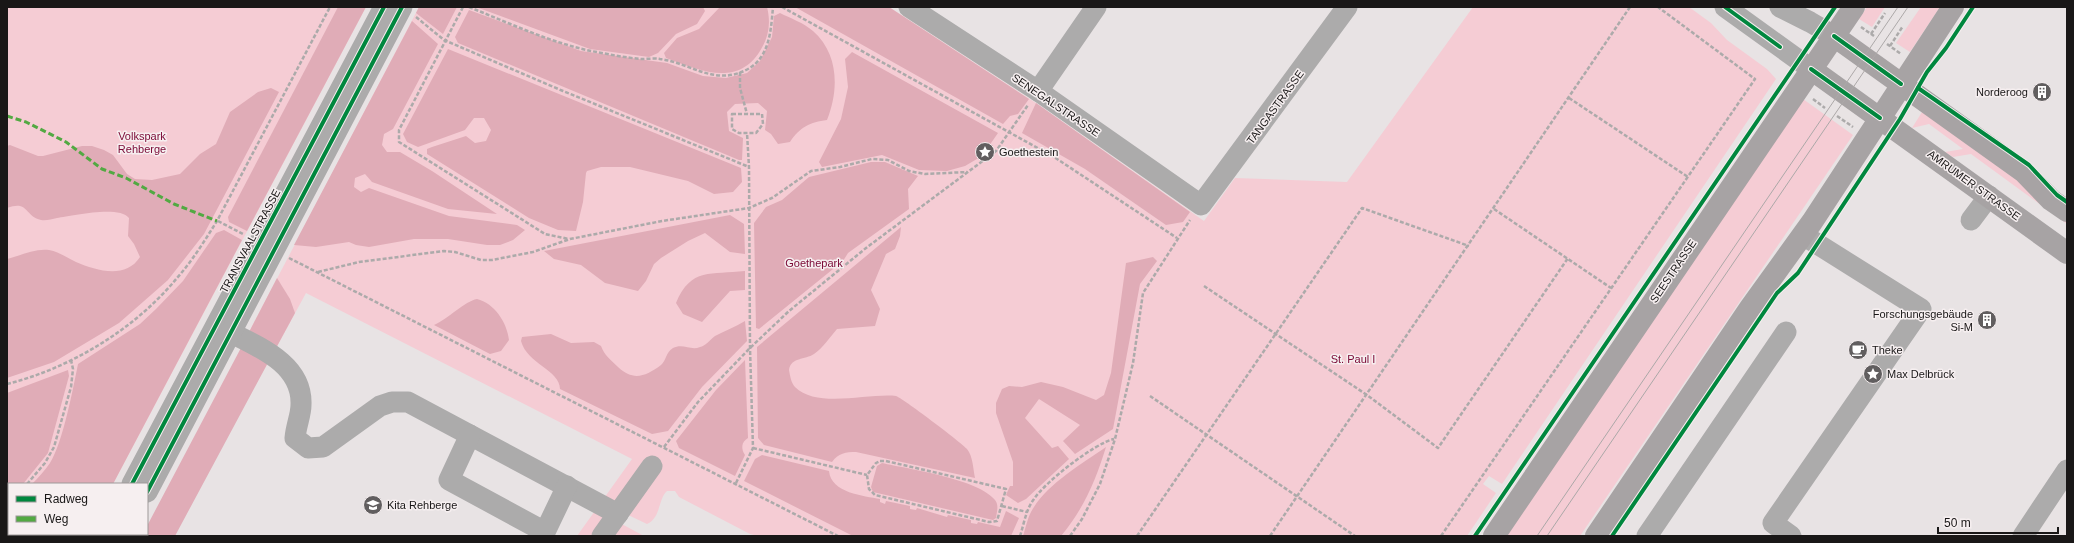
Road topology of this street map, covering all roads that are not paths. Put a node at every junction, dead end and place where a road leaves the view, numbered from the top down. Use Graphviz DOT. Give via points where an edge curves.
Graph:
graph roads {
  1 [pos="909,7"];
  2 [pos="1096,7"];
  3 [pos="1347,7"];
  4 [pos="1780,7"];
  5 [pos="1953,7"];
  6 [pos="396,8"];
  7 [pos="1735,10"];
  8 [pos="1855,15"];
  9 [pos="1834,36"];
  10 [pos="1811,69"];
  11 [pos="1901,84"];
  12 [pos="1033,98"];
  13 [pos="1880,118"];
  14 [pos="1989,196"];
  15 [pos="2067,211"];
  16 [pos="1196,212"];
  17 [pos="1971,220"];
  18 [pos="1803,234"];
  19 [pos="2067,253"];
  20 [pos="223,329"];
  21 [pos="1786,332"];
  22 [pos="470,436"];
  23 [pos="652,466"];
  24 [pos="2055,477"];
  25 [pos="133,483"];
  26 [pos="567,486"];
  27 [pos="148,490"];
  28 [pos="618,514"];
  29 [pos="2032,533"];
  30 [pos="602,536"];
  31 [pos="1494,536"];
  32 [pos="1596,536"];
  33 [pos="1647,536"];
  34 [pos="1791,536"];
  1 -- 12 [label="street, SENEGALSTRASSE"];
  2 -- 12 [label="street"];
  3 -- 16 [label="street, TANGASTRASSE"];
  4 -- 9 [label="street"];
  5 -- 11 [label="main road"];
  6 -- 20 [label="street, TRANSVAALSTRASSE"];
  7 -- 10 [label="street"];
  8 -- 9 [label="main road, SEESTRASSE"];
  9 -- 10 [label="main road, SEESTRASSE"];
  9 -- 11 [label="main road"];
  10 -- 13 [label="main road, AMRUMER STRASSE"];
  10 -- 31 [label="main road, SEESTRASSE"];
  11 -- 13 [label="main road"];
  11 -- 15 [label="main road" via="2024,172 2051,200"];
  12 -- 16 [label="street, SENEGALSTRASSE"];
  13 -- 14 [label="main road, AMRUMER STRASSE"];
  13 -- 18 [label="main road"];
  14 -- 17 [label="street"];
  14 -- 19 [label="main road, AMRUMER STRASSE"];
  18 -- 32 [label="main road"];
  18 -- 34 [label="street" via="1921,309 1773,523"];
  20 -- 22 [label="street" via="272,355 288,368 300,392 301,406 295,438 308,448 323,447 380,406 392,402 408,402"];
  20 -- 25 [label="street, TRANSVAALSTRASSE"];
  20 -- 27 [label="street, TRANSVAALSTRASSE"];
  21 -- 33 [label="street"];
  22 -- 26 [label="street"];
  22 -- 26 [label="street" via="449,480 545,532"];
  23 -- 28 [label="street"];
  24 -- 29 [label="street"];
  26 -- 28 [label="street"];
  28 -- 30 [label="street"];
}
